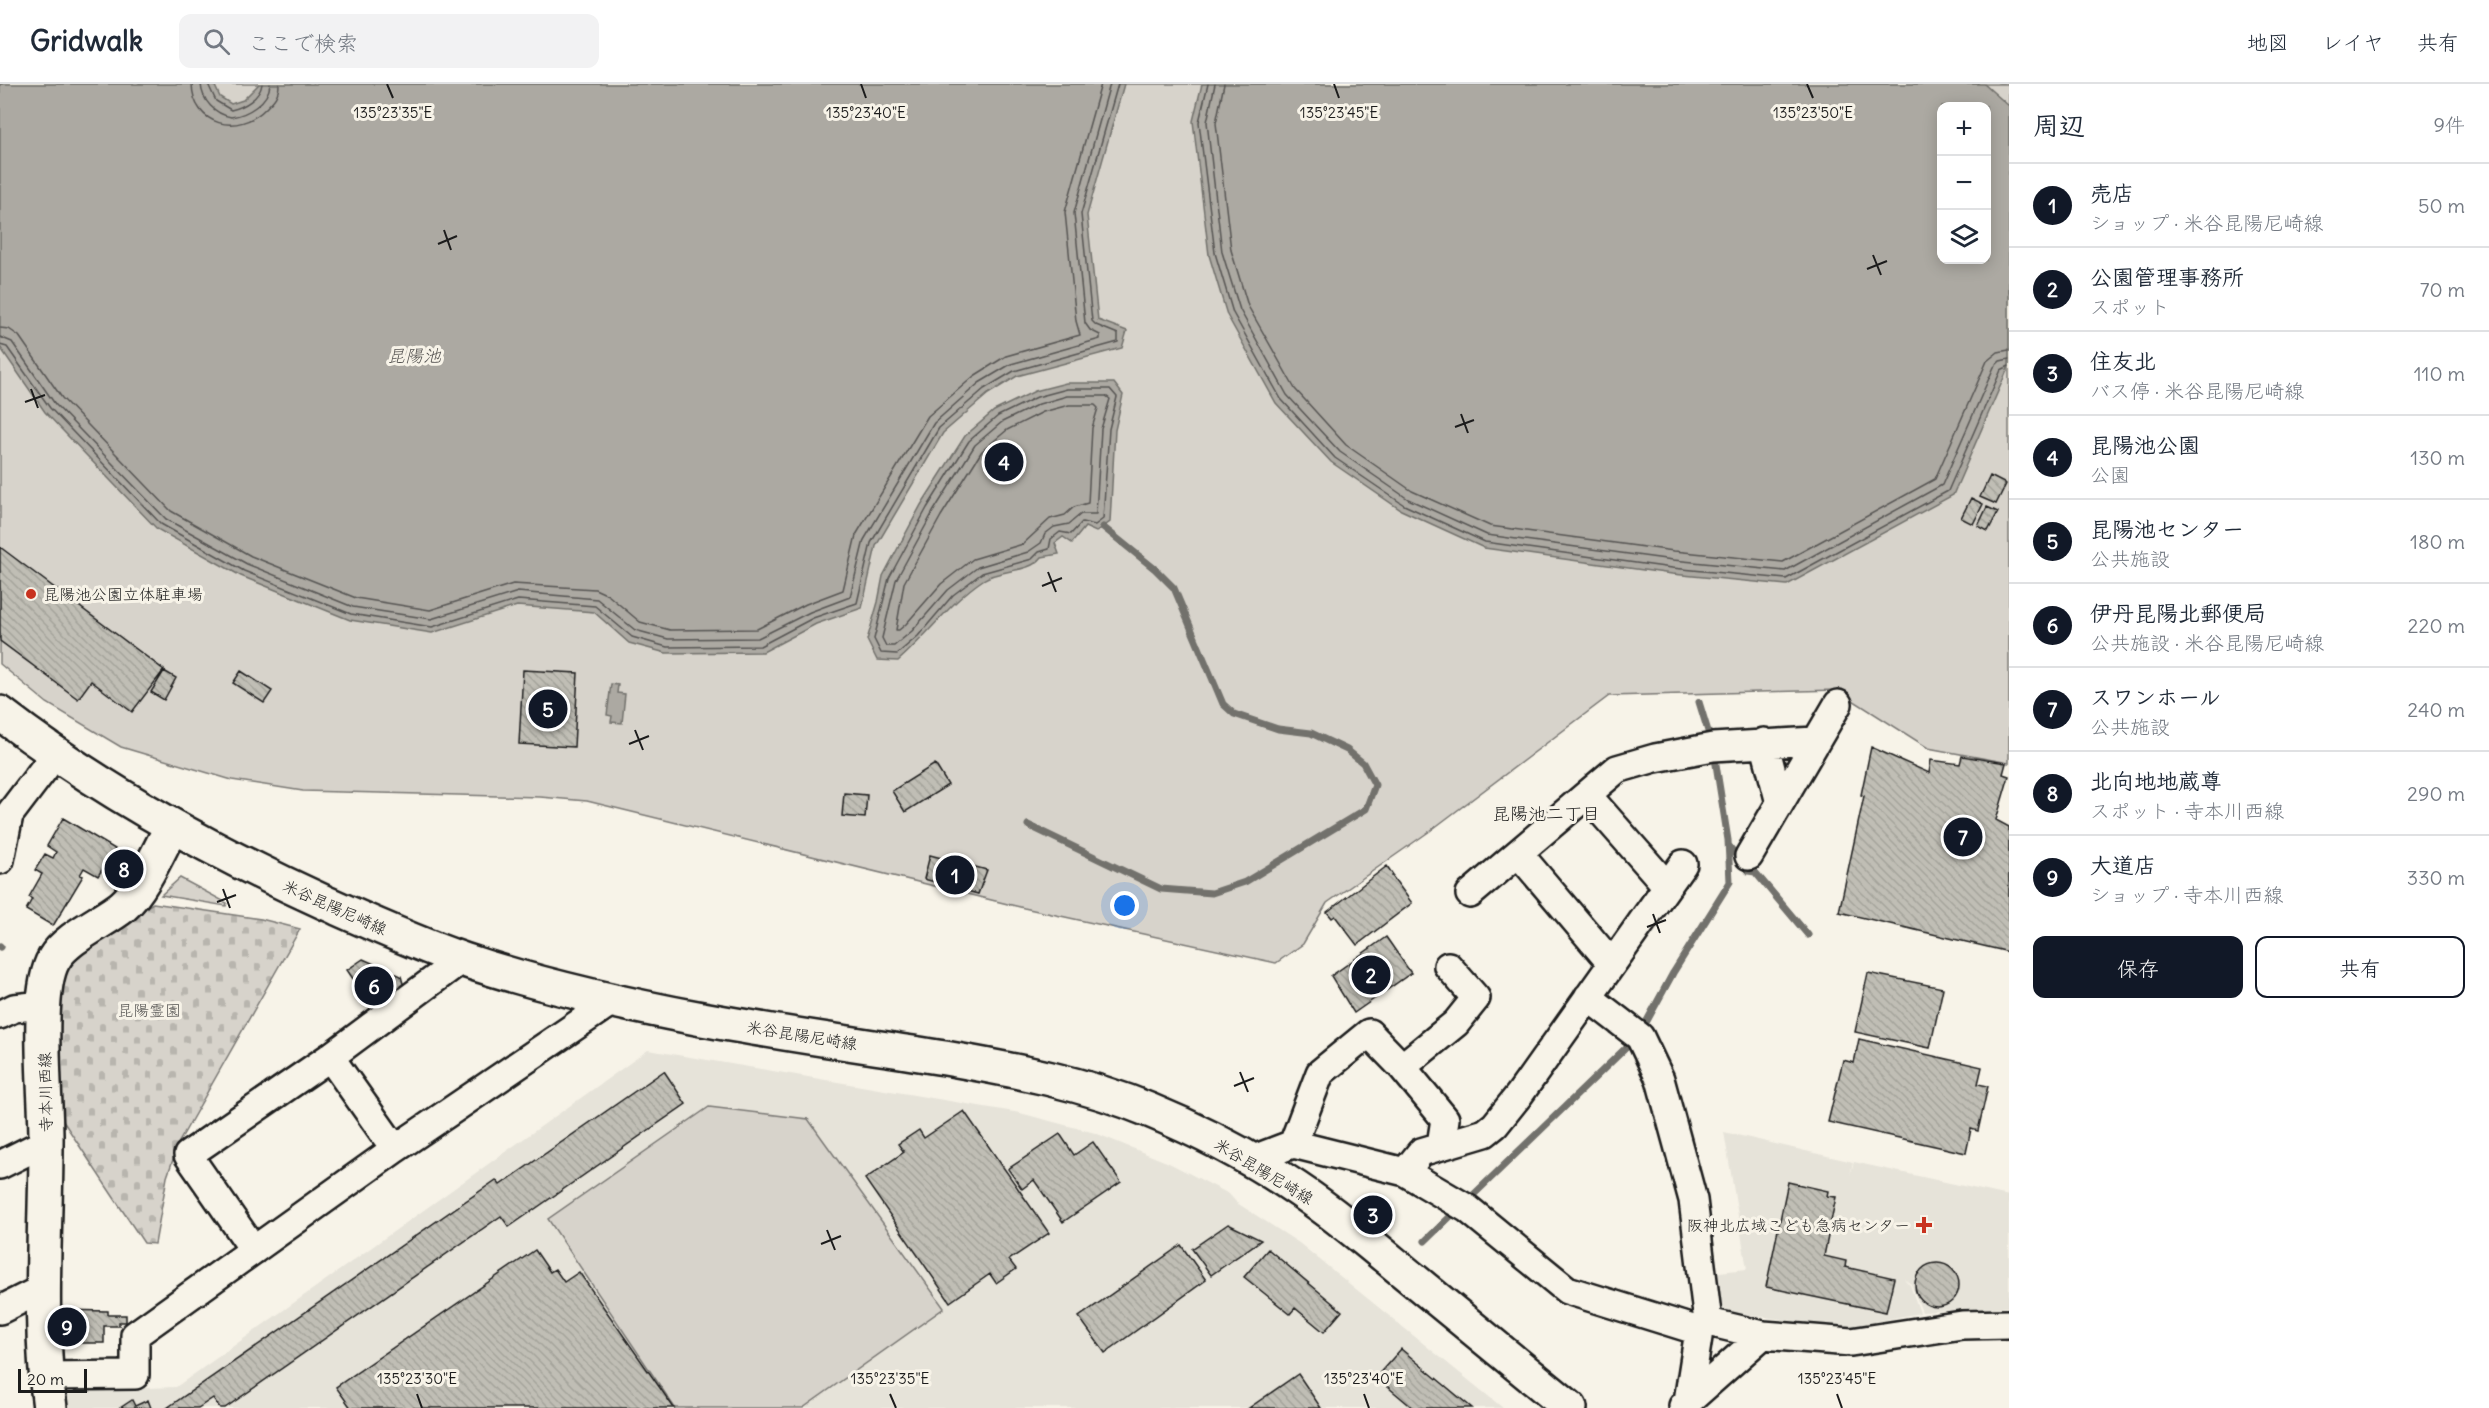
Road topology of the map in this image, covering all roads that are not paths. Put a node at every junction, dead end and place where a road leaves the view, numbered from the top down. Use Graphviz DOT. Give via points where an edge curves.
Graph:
graph roads {
  1 [pos="1838,704"];
  2 [pos="0,713"];
  3 [pos="1815,741"];
  4 [pos="1764,742"];
  5 [pos="56,753"];
  6 [pos="1587,795"];
  7 [pos="1780,803"];
  8 [pos="172,826"];
  9 [pos="2,844"];
  10 [pos="1519,854"];
  11 [pos="1749,856"];
  12 [pos="1683,864"];
  13 [pos="1667,886"];
  14 [pos="1470,894"];
  15 [pos="462,959"];
  16 [pos="1612,964"];
  17 [pos="1448,966"];
  18 [pos="1588,997"];
  19 [pos="612,1001"];
  20 [pos="14,1004"];
  21 [pos="330,1057"];
  22 [pos="1402,1067"];
  23 [pos="46,1142"];
  24 [pos="1293,1144"];
  25 [pos="1441,1145"];
  26 [pos="395,1149"];
  27 [pos="1251,1160"];
  28 [pos="0,1165"];
  29 [pos="1405,1172"];
  30 [pos="254,1250"];
  31 [pos="44,1288"];
  32 [pos="0,1310"];
  33 [pos="2009,1324"];
  34 [pos="1703,1326"];
  35 [pos="1763,1335"];
  36 [pos="45,1376"];
  37 [pos="1688,1406"];
  38 [pos="50,1408"];
  39 [pos="1570,1408"];
  1 -- 3 [label="street"];
  2 -- 5 [label="main road, 米谷昆陽尼崎線"];
  3 -- 4 [label="street"];
  3 -- 7 [label="street"];
  4 -- 6 [label="street" via="1713,747 1617,769"];
  4 -- 7 [label="street"];
  5 -- 8 [label="main road, 米谷昆陽尼崎線"];
  5 -- 9 [label="street" via="9,815"];
  6 -- 10 [label="street"];
  6 -- 13 [label="street"];
  7 -- 11 [label="street"];
  8 -- 15 [label="main road, 米谷昆陽尼崎線" via="291,887"];
  8 -- 20 [label="main road, 寺本川西線" via="134,895 54,957 48,971"];
  10 -- 14 [label="street"];
  10 -- 16 [label="street"];
  12 -- 13 [label="street"];
  13 -- 16 [label="street"];
  15 -- 19 [label="main road, 米谷昆陽尼崎線"];
  15 -- 21 [label="street"];
  16 -- 18 [label="street"];
  17 -- 22 [label="street" via="1481,992 1456,1023"];
  18 -- 25 [label="street" via="1495,1125 1485,1133"];
  18 -- 34 [label="street" via="1640,1037 1660,1079 1693,1200"];
  19 -- 26 [label="street"];
  19 -- 27 [label="main road, 米谷昆陽尼崎線" via="1045,1077 1146,1108"];
  20 -- 23 [label="main road, 寺本川西線"];
  21 -- 26 [label="street"];
  21 -- 30 [label="street" via="188,1155"];
  22 -- 24 [label="street" via="1369,1033 1320,1072"];
  22 -- 25 [label="street" via="1445,1119"];
  23 -- 28 [label="street"];
  23 -- 31 [label="main road, 寺本川西線"];
  24 -- 27 [label="street"];
  24 -- 29 [label="street"];
  25 -- 29 [label="street" via="1421,1152"];
  26 -- 30 [label="street"];
  27 -- 39 [label="main road, 米谷昆陽尼崎線" via="1338,1218"];
  29 -- 34 [label="street" via="1468,1209 1567,1290"];
  30 -- 36 [label="street" via="135,1335 137,1376"];
  31 -- 32 [label="street"];
  31 -- 36 [label="main road, 寺本川西線"];
  33 -- 35 [label="street" via="1962,1325 1851,1342"];
  34 -- 35 [label="street"];
  34 -- 37 [label="street"];
  35 -- 37 [label="street"];
  36 -- 38 [label="main road, 寺本川西線"];
}
